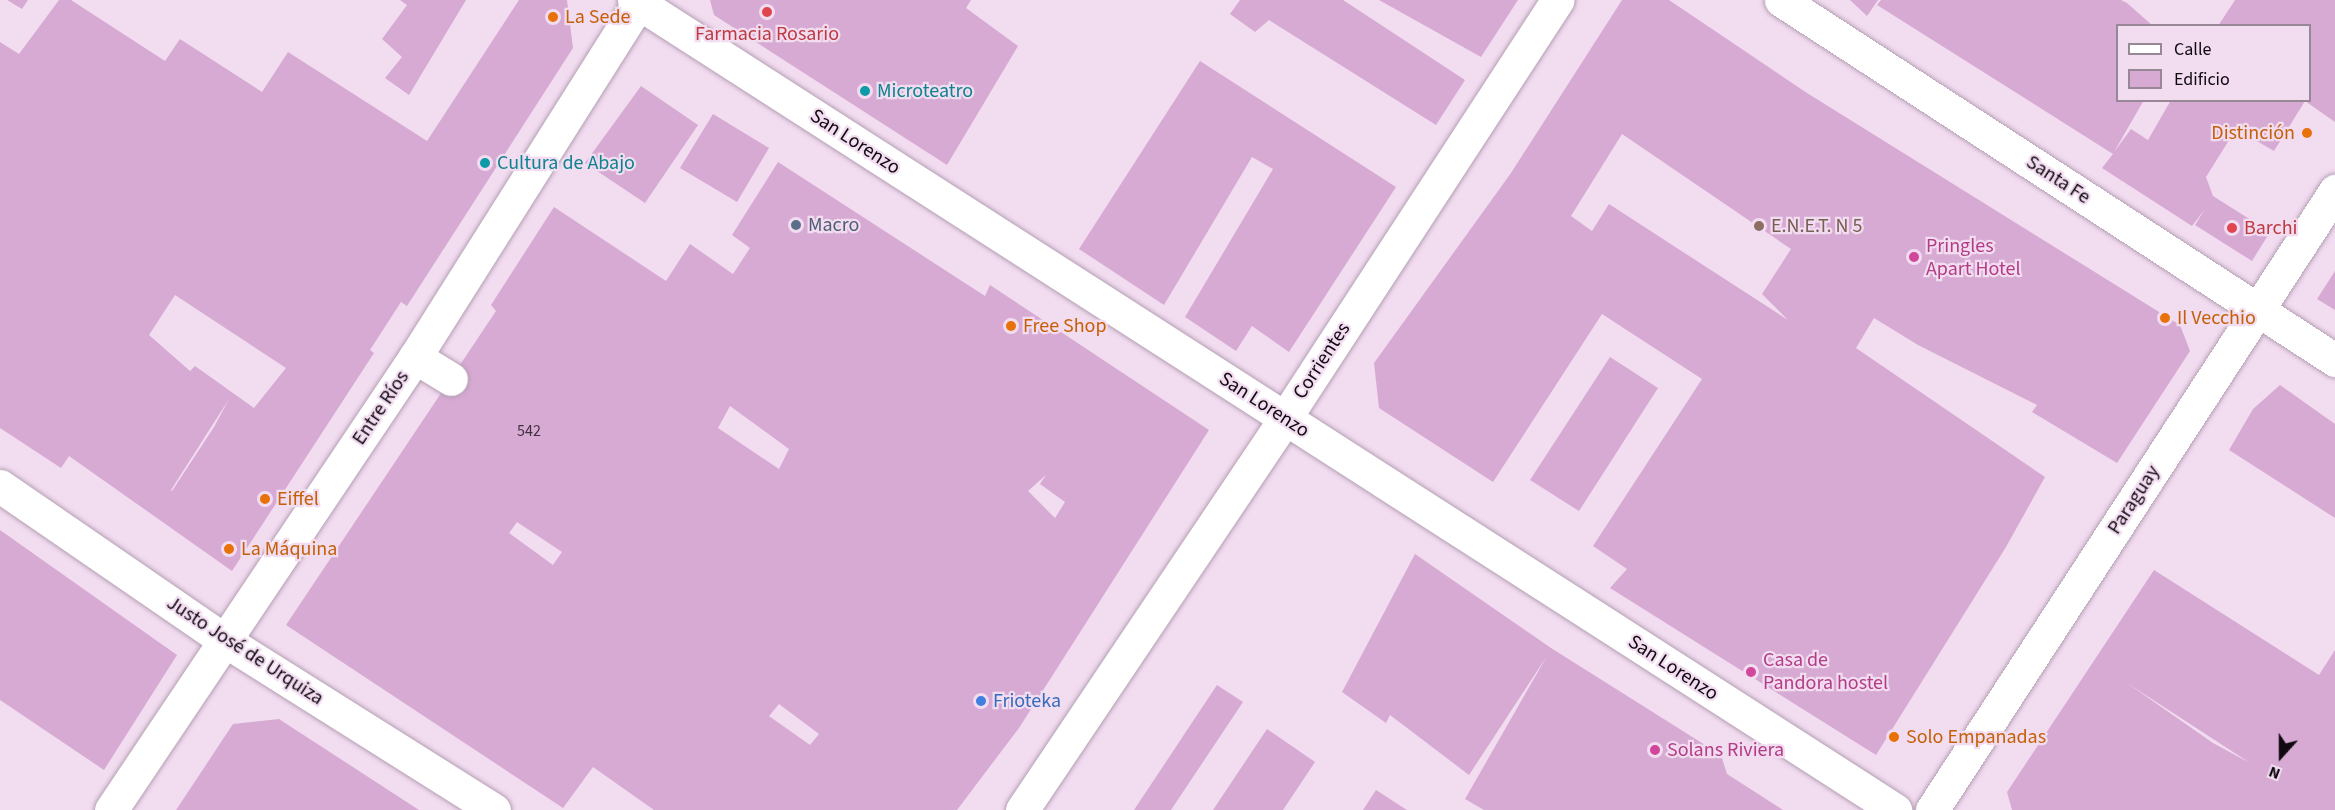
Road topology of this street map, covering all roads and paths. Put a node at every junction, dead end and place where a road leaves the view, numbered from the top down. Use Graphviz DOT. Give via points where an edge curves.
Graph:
graph roads {
  1 [pos="1557,0"];
  2 [pos="1781,0"];
  3 [pos="638,1"];
  4 [pos="2335,191"];
  5 [pos="2258,309"];
  6 [pos="415,357"];
  7 [pos="2335,360"];
  8 [pos="451,379"];
  9 [pos="1285,418"];
  10 [pos="0,486"];
  11 [pos="224,640"];
  12 [pos="111,810"];
  13 [pos="494,810"];
  14 [pos="1022,810"];
  15 [pos="1894,810"];
  16 [pos="1932,810"];
  1 -- 9 [label="main road, Corrientes"];
  2 -- 5 [label="main road, Santa Fe"];
  3 -- 6 [label="main road, Entre Ríos"];
  3 -- 9 [label="main road, San Lorenzo"];
  4 -- 5 [label="main road, Paraguay"];
  5 -- 7 [label="main road, Santa Fe"];
  5 -- 16 [label="main road, Paraguay"];
  6 -- 8 [label="main road"];
  6 -- 11 [label="main road, Entre Ríos"];
  9 -- 14 [label="main road, Corrientes"];
  9 -- 15 [label="main road, San Lorenzo"];
  10 -- 11 [label="main road, Justo José de Urquiza"];
  11 -- 12 [label="main road, Entre Ríos"];
  11 -- 13 [label="main road, Justo José de Urquiza"];
}
